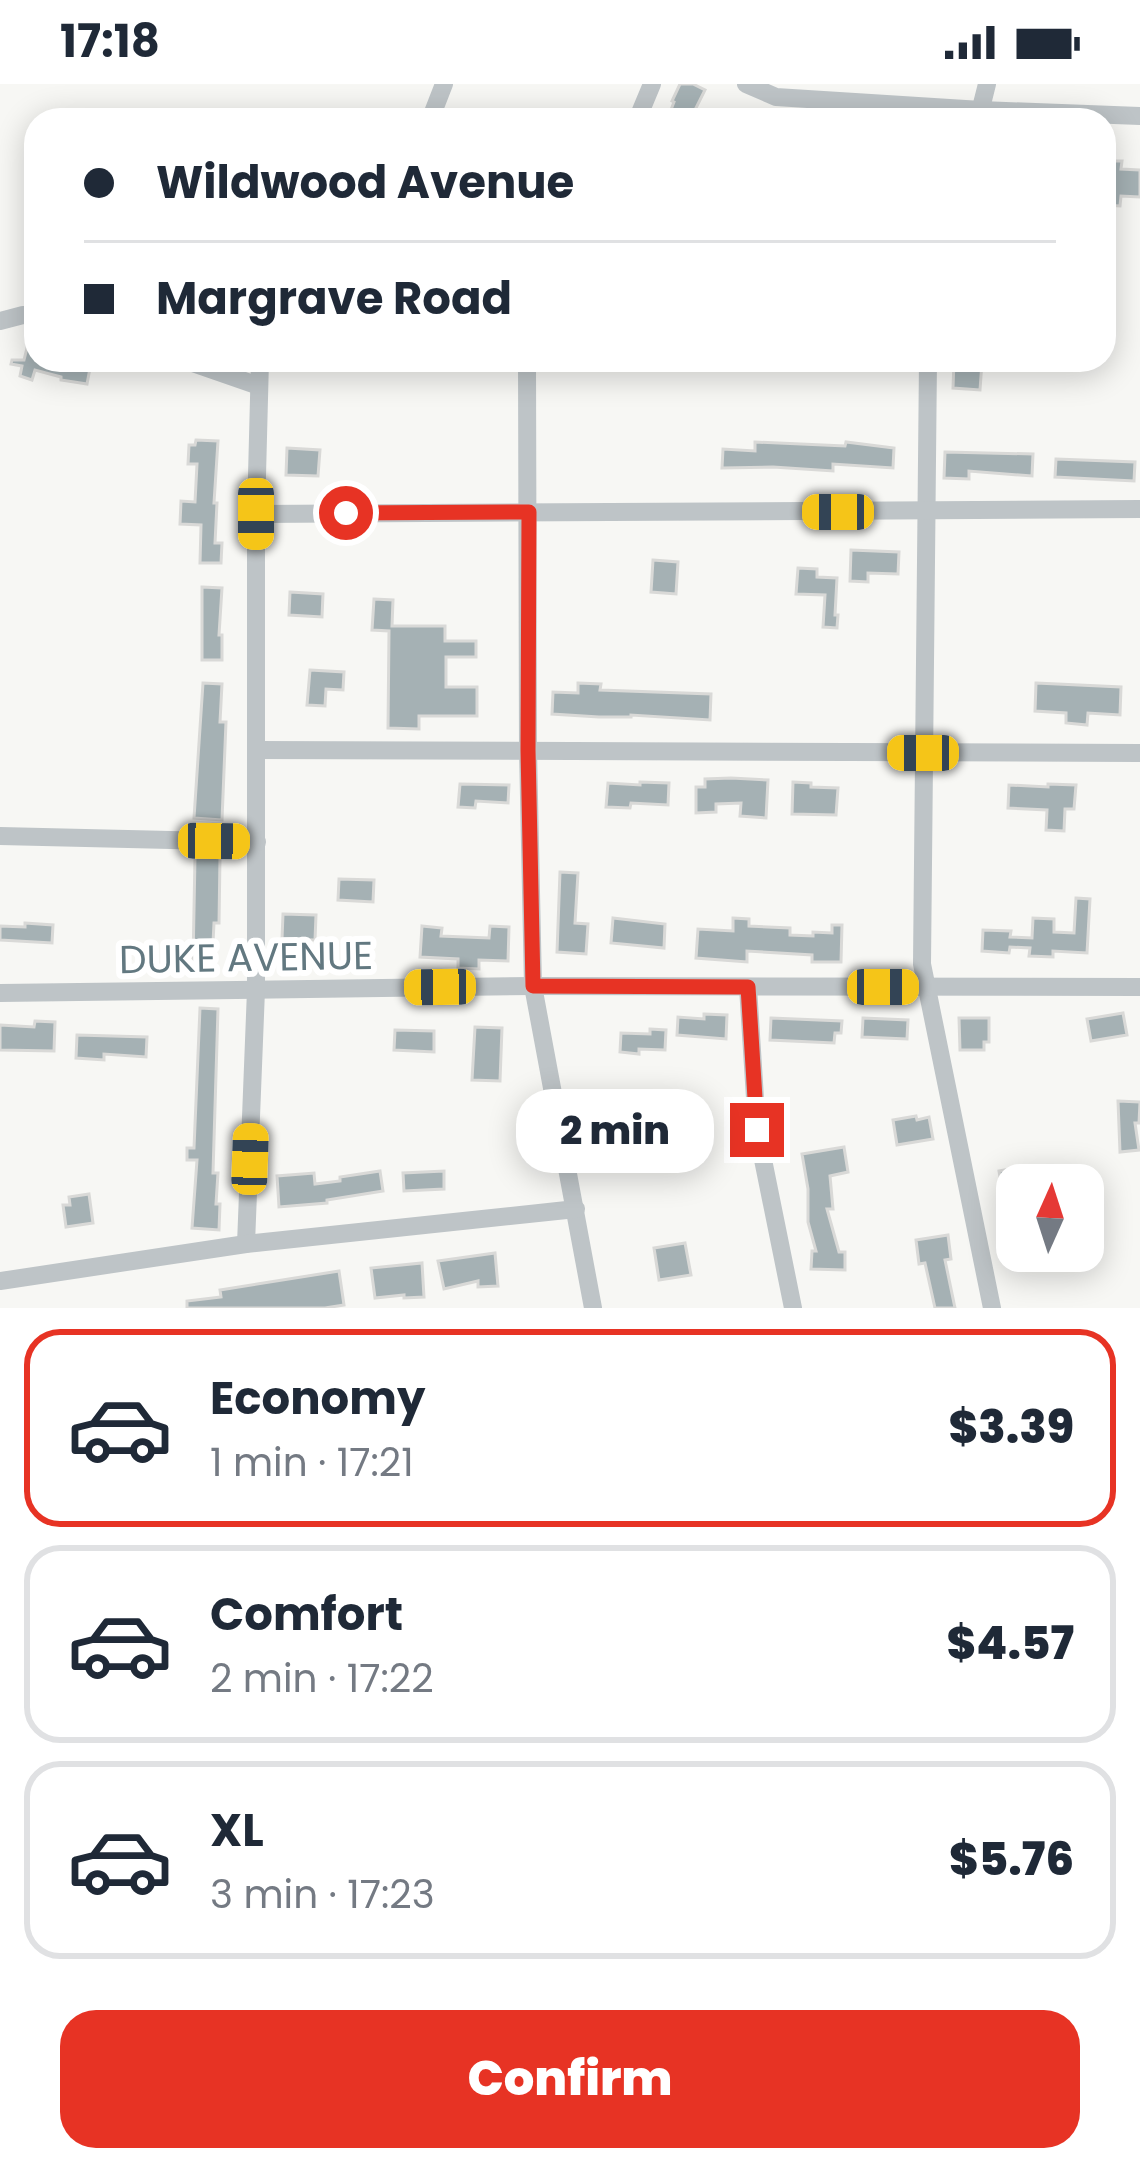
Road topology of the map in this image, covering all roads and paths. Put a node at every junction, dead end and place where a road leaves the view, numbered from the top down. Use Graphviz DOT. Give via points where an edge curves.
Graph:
graph roads {
  1 [pos="746,84"];
  2 [pos="779,90"];
  3 [pos="809,99"];
  4 [pos="807,108"];
  5 [pos="905,108"];
  6 [pos="219,372"];
  7 [pos="260,372"];
  8 [pos="526,372"];
  9 [pos="928,372"];
  10 [pos="259,386"];
  11 [pos="1140,509"];
  12 [pos="529,512"];
  13 [pos="926,512"];
  14 [pos="256,514"];
  15 [pos="256,750"];
  16 [pos="528,750"];
  17 [pos="923,753"];
  18 [pos="1140,753"];
  19 [pos="0,836"];
  20 [pos="257,842"];
  21 [pos="533,986"];
  22 [pos="748,987"];
  23 [pos="1140,987"];
  24 [pos="928,988"];
  25 [pos="256,990"];
  26 [pos="0,993"];
  27 [pos="576,1209"];
  28 [pos="246,1244"];
  29 [pos="0,1281"];
  30 [pos="593,1308"];
  31 [pos="793,1308"];
  32 [pos="992,1308"];
  1 -- 2 [label="street"];
  2 -- 3 [label="street"];
  3 -- 4 [label="street"];
  3 -- 5 [label="street"];
  6 -- 10 [label="street"];
  7 -- 10 [label="street"];
  8 -- 12 [label="street"];
  9 -- 13 [label="street"];
  10 -- 14 [label="street"];
  11 -- 13 [label="street"];
  12 -- 13 [label="street"];
  12 -- 14 [label="street"];
  12 -- 16 [label="street"];
  13 -- 17 [label="street"];
  14 -- 15 [label="street"];
  15 -- 16 [label="street"];
  15 -- 20 [label="street"];
  16 -- 17 [label="street"];
  16 -- 21 [label="street"];
  17 -- 18 [label="street"];
  17 -- 24 [label="street"];
  19 -- 20 [label="street"];
  20 -- 25 [label="street"];
  21 -- 22 [label="street, DUKE AVENUE"];
  21 -- 25 [label="street, DUKE AVENUE"];
  21 -- 27 [label="street"];
  22 -- 24 [label="street, DUKE AVENUE"];
  22 -- 31 [label="street" via="757,1130"];
  23 -- 24 [label="street, DUKE AVENUE"];
  24 -- 32 [label="street"];
  25 -- 26 [label="street, DUKE AVENUE"];
  25 -- 28 [label="street"];
  27 -- 28 [label="street"];
  27 -- 30 [label="street"];
  28 -- 29 [label="street"];
}
